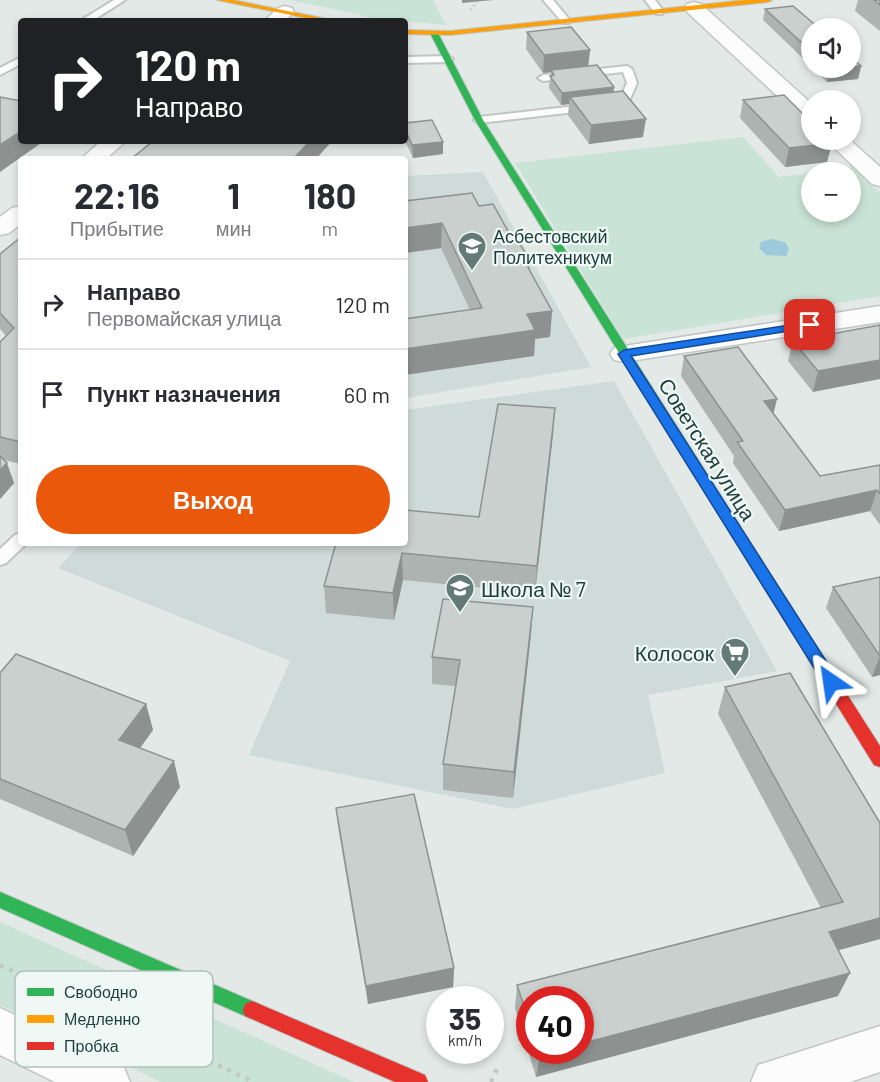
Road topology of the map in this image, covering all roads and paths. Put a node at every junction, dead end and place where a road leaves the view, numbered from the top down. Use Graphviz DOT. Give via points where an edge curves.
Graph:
graph roads {
  1 [pos="120,0"];
  2 [pos="221,0"];
  3 [pos="548,0"];
  4 [pos="650,0"];
  5 [pos="768,0"];
  6 [pos="692,4"];
  7 [pos="659,12"];
  8 [pos="279,16"];
  9 [pos="90,18"];
  10 [pos="301,18"];
  11 [pos="566,21"];
  12 [pos="408,32"];
  13 [pos="434,33"];
  14 [pos="448,59"];
  15 [pos="408,60"];
  16 [pos="18,62"];
  17 [pos="0,72"];
  18 [pos="543,78"];
  19 [pos="801,106"];
  20 [pos="479,120"];
  21 [pos="111,144"];
  22 [pos="848,150"];
  23 [pos="96,156"];
  24 [pos="880,179"];
  25 [pos="18,215"];
  26 [pos="0,228"];
  27 [pos="880,314"];
  28 [pos="624,354"];
  29 [pos="18,542"];
  30 [pos="0,559"];
  31 [pos="880,760"];
  32 [pos="0,900"];
  33 [pos="0,965"];
  34 [pos="163,971"];
  35 [pos="15,972"];
  36 [pos="213,993"];
  37 [pos="0,1031"];
  38 [pos="15,1038"];
  39 [pos="880,1049"];
  40 [pos="213,1063"];
  41 [pos="498,1066"];
  42 [pos="75,1067"];
  43 [pos="106,1082"];
  44 [pos="254,1082"];
  45 [pos="418,1082"];
  46 [pos="491,1082"];
  47 [pos="775,1082"];
  1 -- 9 [label="lane"];
  2 -- 8 [label="street"];
  3 -- 11 [label="lane"];
  4 -- 7 [label="lane"];
  5 -- 6 [label="street"];
  6 -- 7 [label="street"];
  6 -- 19 [label="street"];
  7 -- 11 [label="street"];
  8 -- 10 [label="street"];
  11 -- 13 [label="street"];
  12 -- 13 [label="street"];
  13 -- 14 [label="street, Советская улица"];
  14 -- 15 [label="lane"];
  14 -- 20 [label="street, Советская улица"];
  16 -- 17 [label="lane"];
  18 -- 20 [label="lane" via="627,69 632,83 623,104"];
  20 -- 28 [label="street, Советская улица"];
  21 -- 23 [label="street"];
  22 -- 24 [label="street"];
  25 -- 26 [label="street"];
  27 -- 28 [label="street"];
  28 -- 31 [label="street, Советская улица"];
  29 -- 30 [label="lane"];
  32 -- 34 [label="street"];
  33 -- 35 [label="path"];
  36 -- 45 [label="street"];
  37 -- 38 [label="street"];
  39 -- 47 [label="street"];
  40 -- 44 [label="path"];
  41 -- 46 [label="path"];
  42 -- 43 [label="street"];
}
